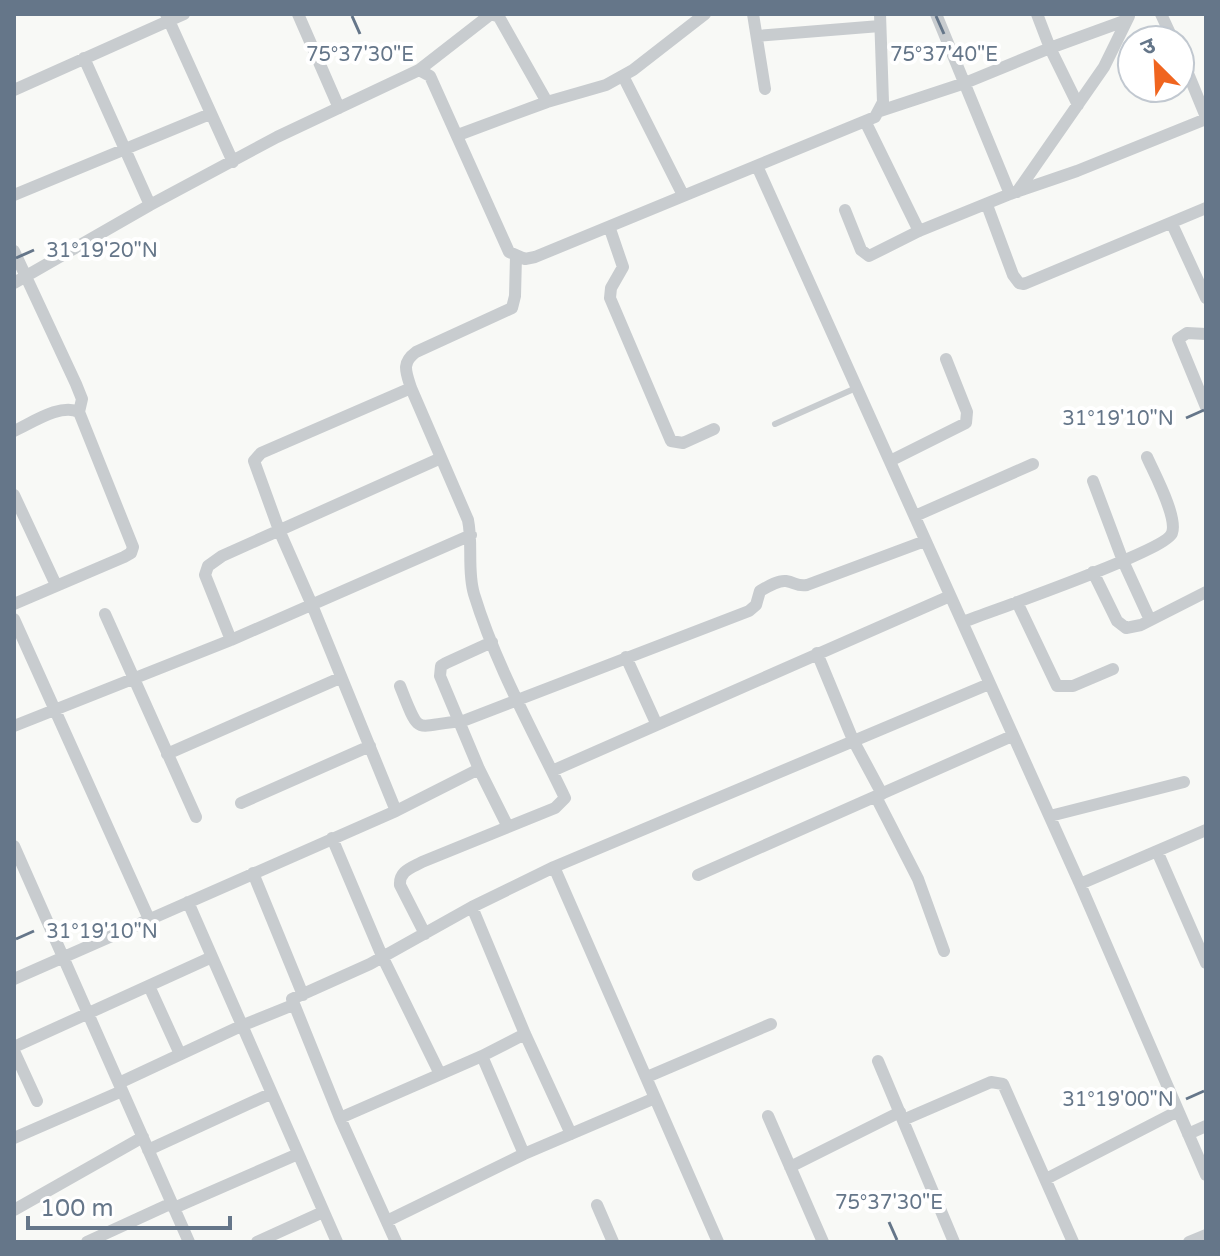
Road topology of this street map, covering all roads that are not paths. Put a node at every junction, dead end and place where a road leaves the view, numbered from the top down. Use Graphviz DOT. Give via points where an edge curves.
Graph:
graph roads {
  1 [pos="184,14"];
  2 [pos="488,14"];
  3 [pos="705,14"];
  4 [pos="753,14"];
  5 [pos="936,14"];
  6 [pos="1037,14"];
  7 [pos="300,15"];
  8 [pos="168,17"];
  9 [pos="1128,17"];
  10 [pos="880,20"];
  11 [pos="757,36"];
  12 [pos="1050,48"];
  13 [pos="84,58"];
  14 [pos="419,70"];
  15 [pos="623,76"];
  16 [pos="965,83"];
  17 [pos="765,89"];
  18 [pos="14,90"];
  19 [pos="1196,93"];
  20 [pos="547,102"];
  21 [pos="1078,105"];
  22 [pos="339,108"];
  23 [pos="880,111"];
  24 [pos="210,114"];
  25 [pos="1206,118"];
  26 [pos="866,123"];
  27 [pos="458,135"];
  28 [pos="124,149"];
  29 [pos="233,162"];
  30 [pos="757,166"];
  31 [pos="1013,193"];
  32 [pos="14,195"];
  33 [pos="683,195"];
  34 [pos="150,205"];
  35 [pos="987,205"];
  36 [pos="1206,208"];
  37 [pos="845,210"];
  38 [pos="1172,224"];
  39 [pos="610,229"];
  40 [pos="919,231"];
  41 [pos="14,251"];
  42 [pos="516,256"];
  43 [pos="20,280"];
  44 [pos="1206,298"];
  45 [pos="1206,334"];
  46 [pos="946,359"];
  47 [pos="858,387"];
  48 [pos="411,388"];
  49 [pos="1206,407"];
  50 [pos="79,412"];
  51 [pos="775,424"];
  52 [pos="714,429"];
  53 [pos="14,431"];
  54 [pos="1147,457"];
  55 [pos="441,458"];
  56 [pos="890,461"];
  57 [pos="1033,464"];
  58 [pos="1093,481"];
  59 [pos="14,495"];
  60 [pos="915,516"];
  61 [pos="279,530"];
  62 [pos="471,535"];
  63 [pos="925,541"];
  64 [pos="1123,561"];
  65 [pos="1093,572"];
  66 [pos="56,585"];
  67 [pos="1206,592"];
  68 [pos="950,596"];
  69 [pos="1017,602"];
  70 [pos="14,604"];
  71 [pos="312,605"];
  72 [pos="105,614"];
  73 [pos="14,619"];
  74 [pos="1150,620"];
  75 [pos="963,622"];
  76 [pos="231,640"];
  77 [pos="492,642"];
  78 [pos="817,653"];
  79 [pos="626,657"];
  80 [pos="1113,669"];
  81 [pos="133,678"];
  82 [pos="340,678"];
  83 [pos="989,684"];
  84 [pos="400,686"];
  85 [pos="516,700"];
  86 [pos="54,708"];
  87 [pos="458,722"];
  88 [pos="656,723"];
  89 [pos="14,726"];
  90 [pos="1012,736"];
  91 [pos="853,740"];
  92 [pos="370,746"];
  93 [pos="167,754"];
  94 [pos="479,769"];
  95 [pos="552,771"];
  96 [pos="1184,782"];
  97 [pos="879,796"];
  98 [pos="241,803"];
  99 [pos="396,811"];
  100 [pos="1050,816"];
  101 [pos="196,817"];
  102 [pos="508,827"];
  103 [pos="1206,830"];
  104 [pos="332,838"];
  105 [pos="14,846"];
  106 [pos="1157,851"];
  107 [pos="554,867"];
  108 [pos="253,873"];
  109 [pos="698,875"];
  110 [pos="1080,884"];
  111 [pos="188,902"];
  112 [pos="472,907"];
  113 [pos="149,919"];
  114 [pos="425,934"];
  115 [pos="944,951"];
  116 [pos="382,956"];
  117 [pos="63,957"];
  118 [pos="212,957"];
  119 [pos="1206,963"];
  120 [pos="14,979"];
  121 [pos="149,986"];
  122 [pos="303,995"];
  123 [pos="293,1005"];
  124 [pos="87,1013"];
  125 [pos="771,1024"];
  126 [pos="241,1026"];
  127 [pos="525,1034"];
  128 [pos="14,1049"];
  129 [pos="180,1054"];
  130 [pos="482,1056"];
  131 [pos="878,1061"];
  132 [pos="440,1074"];
  133 [pos="647,1077"];
  134 [pos="120,1087"];
  135 [pos="270,1094"];
  136 [pos="655,1098"];
  137 [pos="37,1101"];
  138 [pos="1178,1111"];
  139 [pos="768,1116"];
  140 [pos="902,1116"];
  141 [pos="340,1118"];
  142 [pos="1206,1126"];
  143 [pos="571,1134"];
  144 [pos="1188,1134"];
  145 [pos="143,1137"];
  146 [pos="14,1138"];
  147 [pos="148,1150"];
  148 [pos="298,1154"];
  149 [pos="524,1154"];
  150 [pos="790,1167"];
  151 [pos="1206,1175"];
  152 [pos="1046,1179"];
  153 [pos="173,1205"];
  154 [pos="597,1205"];
  155 [pos="14,1210"];
  156 [pos="323,1212"];
  157 [pos="387,1221"];
  158 [pos="1206,1235"];
  159 [pos="87,1242"];
  160 [pos="189,1242"];
  161 [pos="257,1242"];
  162 [pos="337,1242"];
  163 [pos="396,1242"];
  164 [pos="613,1242"];
  165 [pos="718,1242"];
  166 [pos="823,1242"];
  167 [pos="954,1242"];
  168 [pos="1073,1242"];
  169 [pos="1189,1242"];
  1 -- 8 [label="street"];
  2 -- 14 [label="street"];
  2 -- 20 [label="street" via="499,17"];
  3 -- 15 [label="street"];
  4 -- 11 [label="street"];
  5 -- 16 [label="street"];
  6 -- 12 [label="street"];
  7 -- 22 [label="street"];
  8 -- 13 [label="street"];
  8 -- 24 [label="street"];
  9 -- 12 [label="street"];
  9 -- 21 [label="street"];
  10 -- 11 [label="street"];
  10 -- 23 [label="street"];
  11 -- 17 [label="street"];
  12 -- 16 [label="street"];
  12 -- 21 [label="street"];
  13 -- 18 [label="street"];
  13 -- 28 [label="street"];
  14 -- 22 [label="street"];
  14 -- 27 [label="street" via="430,76"];
  15 -- 20 [label="street"];
  15 -- 33 [label="street"];
  16 -- 23 [label="street"];
  16 -- 31 [label="street"];
  19 -- 25 [label="street"];
  20 -- 27 [label="street"];
  21 -- 31 [label="street"];
  22 -- 29 [label="street"];
  23 -- 26 [label="street"];
  24 -- 28 [label="street"];
  24 -- 29 [label="street"];
  25 -- 31 [label="street"];
  26 -- 30 [label="street"];
  26 -- 40 [label="street"];
  27 -- 42 [label="street" via="505,244"];
  28 -- 32 [label="street"];
  28 -- 34 [label="street"];
  29 -- 34 [label="street"];
  30 -- 33 [label="street"];
  30 -- 47 [label="street"];
  31 -- 35 [label="street"];
  33 -- 39 [label="street"];
  34 -- 43 [label="street"];
  35 -- 38 [label="street" via="1019,283"];
  35 -- 40 [label="street"];
  36 -- 38 [label="street"];
  37 -- 40 [label="street" via="869,256"];
  38 -- 44 [label="street"];
  39 -- 42 [label="street" via="535,257"];
  39 -- 52 [label="street" via="623,267 610,298 671,441 683,443"];
  41 -- 43 [label="street"];
  42 -- 48 [label="street" via="512,308 408,358"];
  43 -- 50 [label="street" via="81,396"];
  45 -- 49 [label="street" via="1183,334 1178,344"];
  46 -- 56 [label="street" via="967,412 966,423"];
  47 -- 51 [label="lane"];
  47 -- 56 [label="street"];
  48 -- 55 [label="street"];
  48 -- 61 [label="street" via="256,456"];
  50 -- 53 [label="street" via="61,410"];
  50 -- 66 [label="street" via="133,547 124,557"];
  54 -- 64 [label="street" via="1172,518 1172,533 1162,544"];
  55 -- 61 [label="street"];
  55 -- 62 [label="street"];
  56 -- 60 [label="street"];
  57 -- 60 [label="street"];
  58 -- 64 [label="street"];
  59 -- 66 [label="street"];
  60 -- 63 [label="street"];
  61 -- 71 [label="street"];
  61 -- 76 [label="street" via="222,556 206,570"];
  62 -- 71 [label="street"];
  62 -- 77 [label="street" via="472,584"];
  63 -- 68 [label="street"];
  63 -- 79 [label="street" via="807,585 778,582 760,591 749,611"];
  64 -- 65 [label="street"];
  64 -- 74 [label="street"];
  65 -- 69 [label="street"];
  65 -- 74 [label="street" via="1121,626 1133,628"];
  66 -- 70 [label="street"];
  67 -- 74 [label="street"];
  68 -- 75 [label="street"];
  68 -- 78 [label="street"];
  69 -- 75 [label="street"];
  69 -- 80 [label="street" via="1057,686 1073,686"];
  71 -- 76 [label="street"];
  71 -- 82 [label="street"];
  72 -- 81 [label="street"];
  73 -- 86 [label="street"];
  75 -- 83 [label="street"];
  76 -- 81 [label="street"];
  77 -- 85 [label="street"];
  77 -- 87 [label="street" via="441,666"];
  78 -- 88 [label="street"];
  78 -- 91 [label="street"];
  79 -- 85 [label="street"];
  79 -- 88 [label="street"];
  81 -- 86 [label="street"];
  81 -- 93 [label="street"];
  82 -- 92 [label="street"];
  82 -- 93 [label="street"];
  83 -- 90 [label="street"];
  83 -- 91 [label="street"];
  84 -- 87 [label="street" via="417,723 426,727"];
  85 -- 87 [label="street"];
  85 -- 95 [label="street"];
  86 -- 89 [label="street"];
  86 -- 113 [label="street"];
  87 -- 94 [label="street"];
  88 -- 95 [label="street"];
  90 -- 97 [label="street"];
  90 -- 100 [label="street"];
  91 -- 97 [label="street"];
  91 -- 107 [label="street"];
  92 -- 98 [label="street"];
  92 -- 99 [label="street"];
  93 -- 101 [label="street"];
  94 -- 99 [label="street"];
  94 -- 102 [label="street"];
  95 -- 102 [label="street" via="564,802"];
  96 -- 100 [label="street"];
  97 -- 109 [label="street"];
  97 -- 115 [label="street"];
  99 -- 104 [label="street"];
  100 -- 110 [label="street"];
  102 -- 114 [label="street" via="402,873 400,885"];
  103 -- 106 [label="street"];
  104 -- 108 [label="street"];
  104 -- 116 [label="street"];
  105 -- 117 [label="street"];
  106 -- 110 [label="street"];
  106 -- 119 [label="street"];
  107 -- 112 [label="street"];
  107 -- 133 [label="street"];
  108 -- 111 [label="street"];
  108 -- 122 [label="street"];
  110 -- 138 [label="street"];
  111 -- 113 [label="street"];
  111 -- 118 [label="street"];
  112 -- 114 [label="street"];
  112 -- 127 [label="street"];
  113 -- 117 [label="street"];
  114 -- 116 [label="street"];
  116 -- 122 [label="street"];
  116 -- 132 [label="street"];
  117 -- 120 [label="street"];
  117 -- 124 [label="street"];
  118 -- 121 [label="street"];
  118 -- 126 [label="street"];
  121 -- 124 [label="street"];
  121 -- 129 [label="street"];
  122 -- 123 [label="street" via="292,999"];
  123 -- 126 [label="street"];
  123 -- 141 [label="street"];
  124 -- 128 [label="street"];
  124 -- 134 [label="street"];
  125 -- 133 [label="street"];
  126 -- 129 [label="street"];
  126 -- 135 [label="street"];
  127 -- 130 [label="street"];
  127 -- 143 [label="street"];
  128 -- 137 [label="street"];
  129 -- 134 [label="street"];
  130 -- 132 [label="street"];
  130 -- 149 [label="street"];
  131 -- 140 [label="street"];
  132 -- 141 [label="street"];
  133 -- 136 [label="street"];
  134 -- 145 [label="street"];
  134 -- 146 [label="street"];
  135 -- 147 [label="street"];
  135 -- 148 [label="street"];
  136 -- 143 [label="street"];
  136 -- 165 [label="street"];
  138 -- 144 [label="street"];
  138 -- 152 [label="street"];
  139 -- 150 [label="street"];
  140 -- 150 [label="street"];
  140 -- 152 [label="street" via="998,1082 1008,1092"];
  140 -- 167 [label="street"];
  141 -- 157 [label="street"];
  142 -- 144 [label="street"];
  143 -- 149 [label="street"];
  144 -- 151 [label="street"];
  145 -- 147 [label="street"];
  145 -- 155 [label="street"];
  147 -- 153 [label="street"];
  148 -- 153 [label="street"];
  148 -- 156 [label="street"];
  149 -- 157 [label="street"];
  150 -- 166 [label="street"];
  152 -- 168 [label="street"];
  153 -- 159 [label="street"];
  153 -- 160 [label="street"];
  154 -- 164 [label="street"];
  156 -- 161 [label="street"];
  156 -- 162 [label="street"];
  157 -- 163 [label="street"];
  158 -- 169 [label="street"];
}
